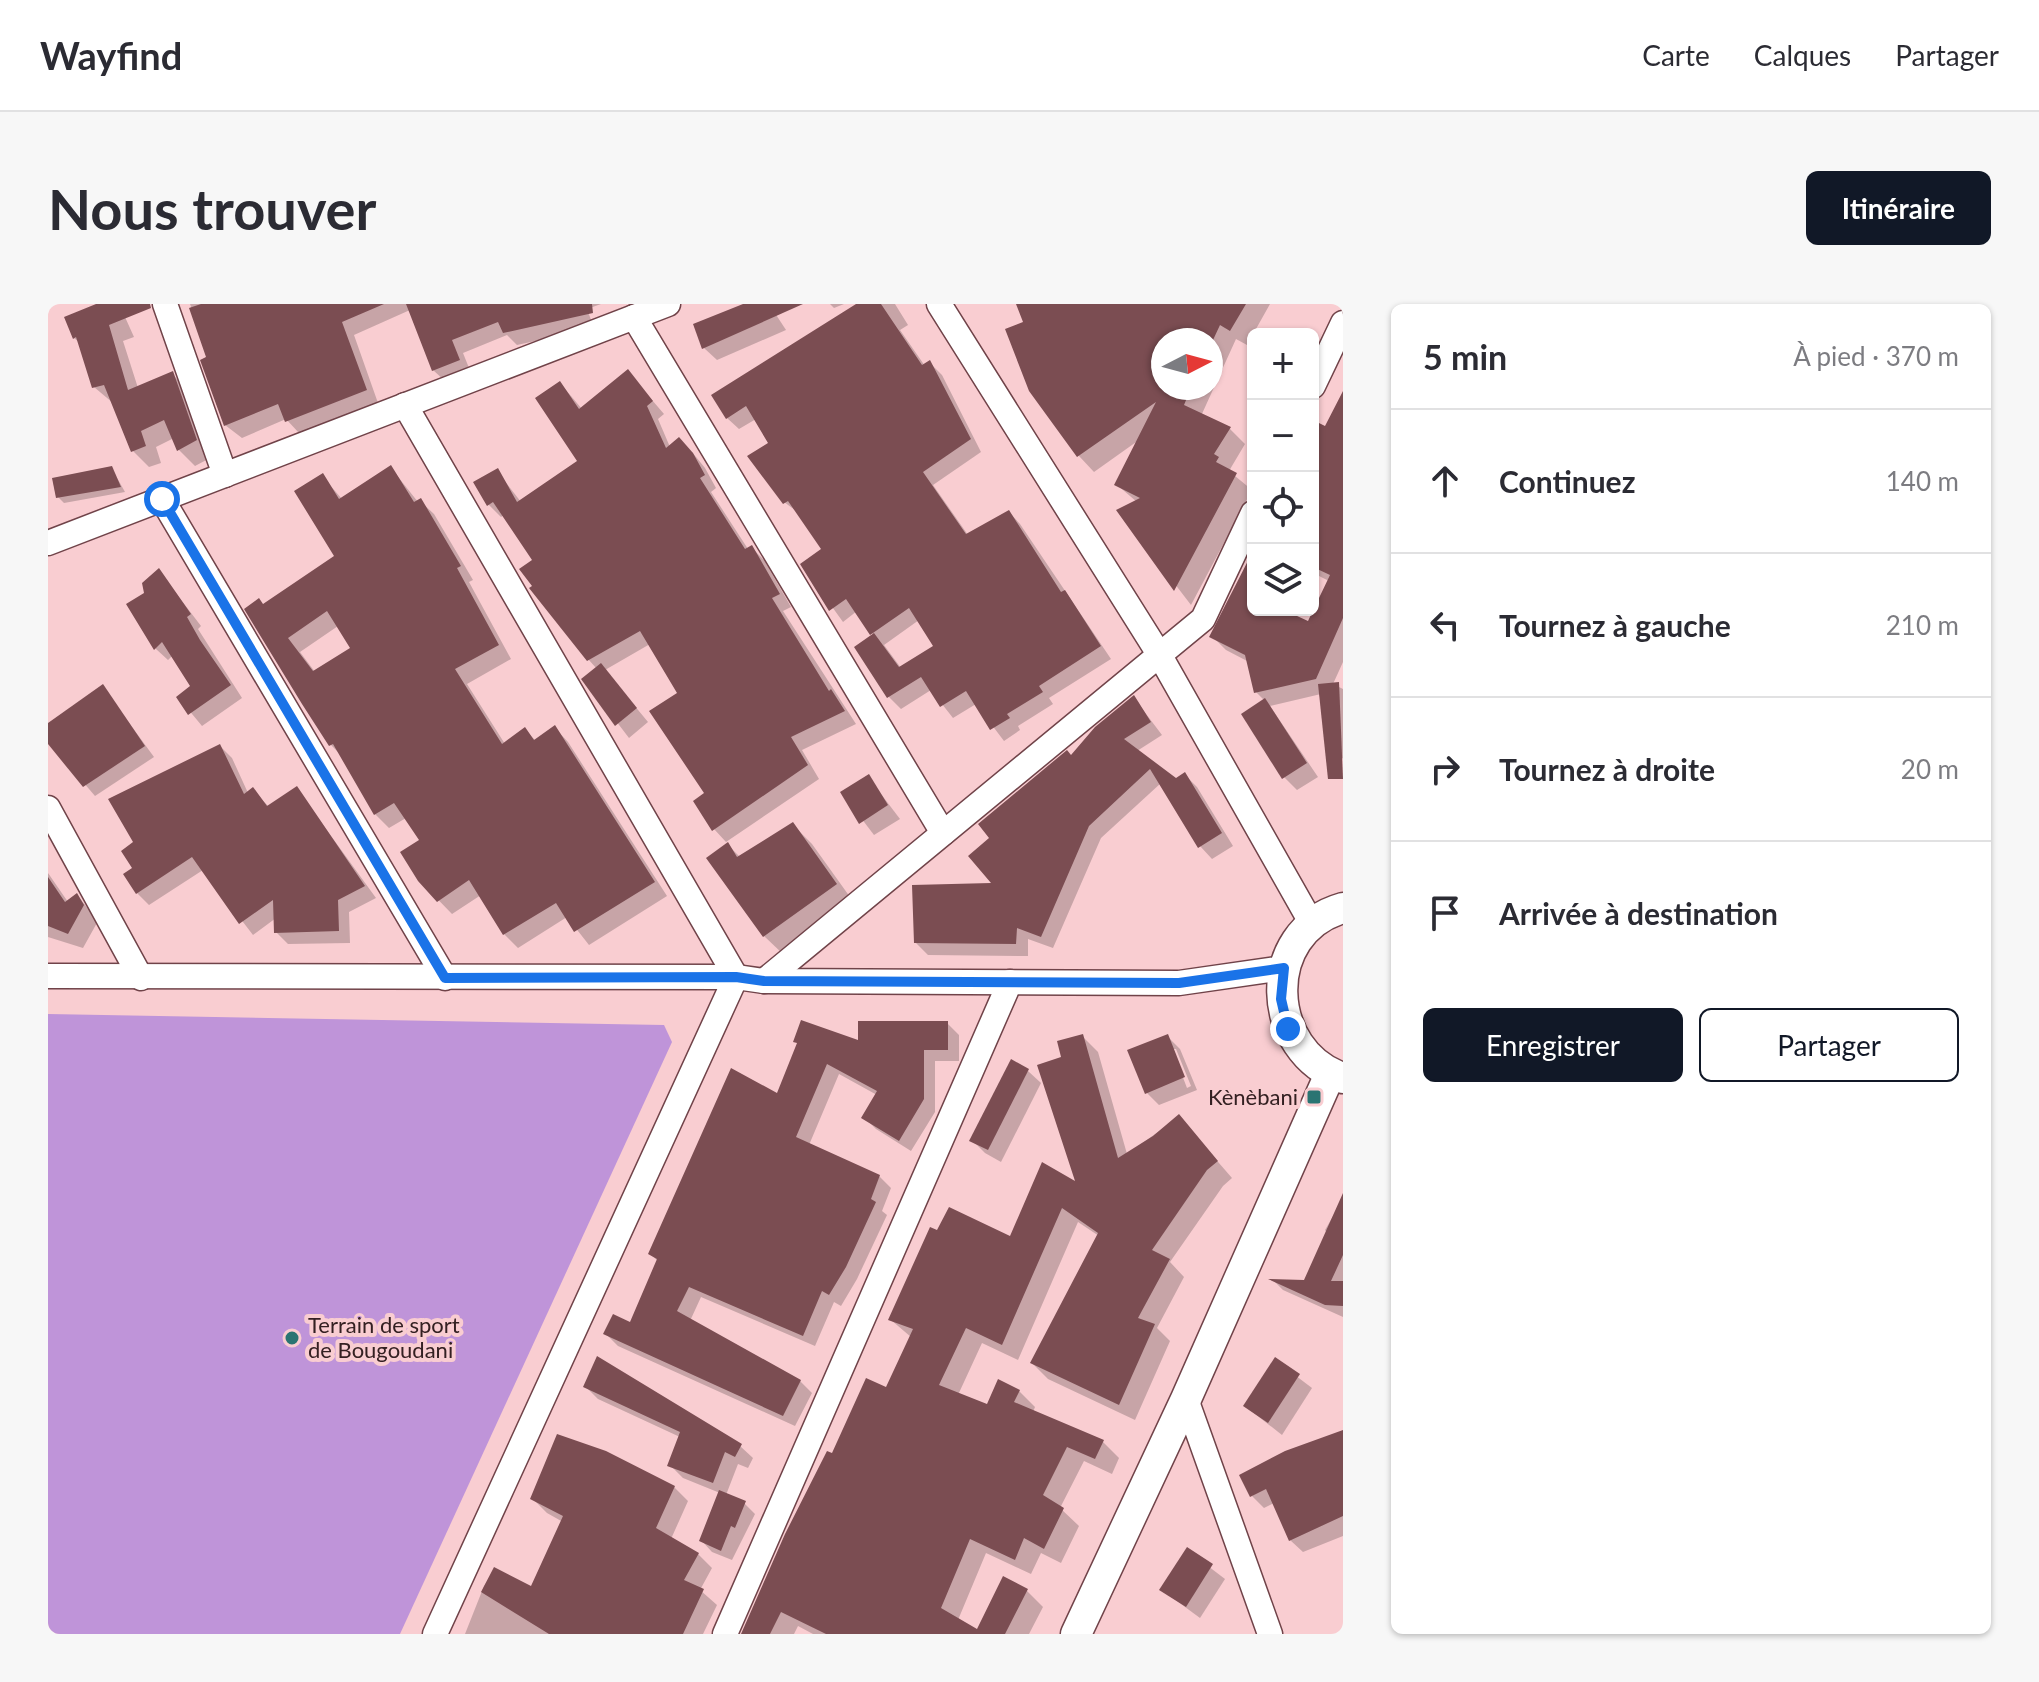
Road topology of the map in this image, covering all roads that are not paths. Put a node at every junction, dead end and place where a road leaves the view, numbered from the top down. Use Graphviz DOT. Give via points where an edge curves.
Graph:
graph roads {
  1 [pos="165,304"];
  2 [pos="668,304"];
  3 [pos="939,304"];
  4 [pos="634,317"];
  5 [pos="1343,323"];
  6 [pos="1319,373"];
  7 [pos="405,405"];
  8 [pos="225,475"];
  9 [pos="162,499"];
  10 [pos="1247,526"];
  11 [pos="48,543"];
  12 [pos="1159,654"];
  13 [pos="48,808"];
  14 [pos="943,833"];
  15 [pos="1343,908"];
  16 [pos="1312,924"];
  17 [pos="1284,968"];
  18 [pos="48,976"];
  19 [pos="736,977"];
  20 [pos="141,978"];
  21 [pos="445,978"];
  22 [pos="764,981"];
  23 [pos="1010,982"];
  24 [pos="1337,1076"];
  25 [pos="1186,1399"];
  26 [pos="435,1634"];
  27 [pos="725,1634"];
  28 [pos="1076,1634"];
  29 [pos="1270,1634"];
  1 -- 8 [label="street"];
  2 -- 4 [label="street"];
  3 -- 12 [label="street"];
  4 -- 7 [label="street"];
  4 -- 14 [label="street"];
  5 -- 6 [label="street"];
  7 -- 8 [label="street"];
  7 -- 19 [label="street"];
  8 -- 9 [label="street"];
  9 -- 11 [label="street"];
  9 -- 21 [label="street"];
  10 -- 12 [label="street" via="1203,619"];
  12 -- 14 [label="street"];
  12 -- 16 [label="street"];
  13 -- 20 [label="street"];
  14 -- 22 [label="street"];
  15 -- 16 [label="street"];
  16 -- 17 [label="street"];
  17 -- 23 [label="street" via="1179,983"];
  17 -- 24 [label="street" via="1281,999 1288,1029 1305,1055"];
  18 -- 20 [label="street"];
  19 -- 21 [label="street"];
  19 -- 22 [label="street"];
  19 -- 26 [label="street"];
  20 -- 21 [label="street"];
  22 -- 23 [label="street"];
  23 -- 27 [label="street"];
  24 -- 25 [label="street"];
  25 -- 28 [label="street"];
  25 -- 29 [label="street"];
}
